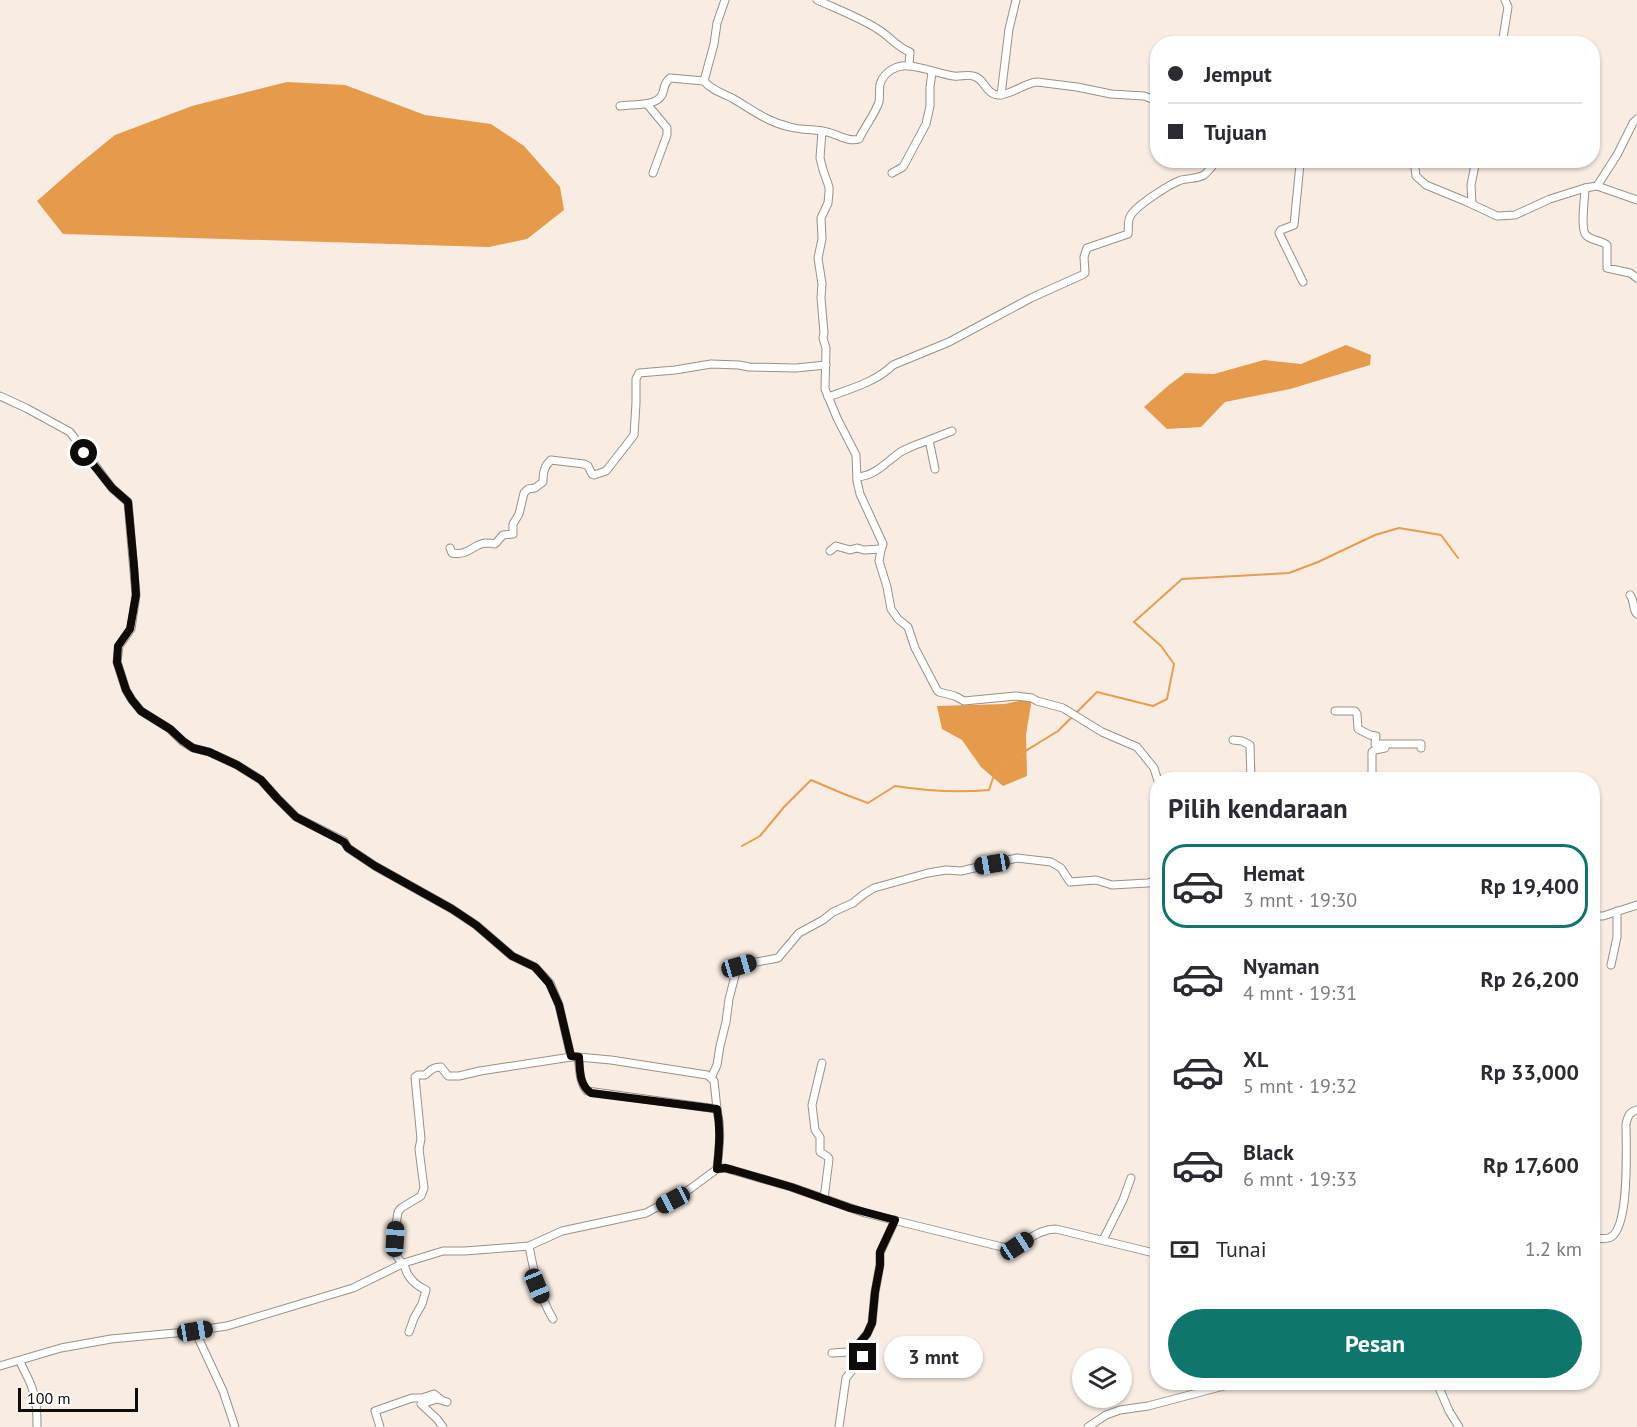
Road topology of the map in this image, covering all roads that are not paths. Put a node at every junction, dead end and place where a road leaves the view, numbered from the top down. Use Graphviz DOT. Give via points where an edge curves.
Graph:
graph roads {
  1 [pos="725,0"];
  2 [pos="817,0"];
  3 [pos="1016,0"];
  4 [pos="1505,0"];
  5 [pos="1503,36"];
  6 [pos="909,66"];
  7 [pos="932,72"];
  8 [pos="704,81"];
  9 [pos="1001,95"];
  10 [pos="1150,98"];
  11 [pos="646,104"];
  12 [pos="620,105"];
  13 [pos="1637,119"];
  14 [pos="822,131"];
  15 [pos="1210,168"];
  16 [pos="1299,168"];
  17 [pos="1415,168"];
  18 [pos="1474,168"];
  19 [pos="653,173"];
  20 [pos="892,173"];
  21 [pos="1597,186"];
  22 [pos="1585,188"];
  23 [pos="1637,200"];
  24 [pos="1472,204"];
  25 [pos="1637,278"];
  26 [pos="1303,282"];
  27 [pos="826,365"];
  28 [pos="0,396"];
  29 [pos="828,397"];
  30 [pos="951,431"];
  31 [pos="929,440"];
  32 [pos="935,469"];
  33 [pos="857,477"];
  34 [pos="450,548"];
  35 [pos="881,549"];
  36 [pos="830,551"];
  37 [pos="1630,595"];
  38 [pos="1637,614"];
  39 [pos="1335,711"];
  40 [pos="1233,740"];
  41 [pos="1155,772"];
  42 [pos="1251,772"];
  43 [pos="1372,772"];
  44 [pos="1150,882"];
  45 [pos="1637,905"];
  46 [pos="1617,911"];
  47 [pos="1600,916"];
  48 [pos="1611,965"];
  49 [pos="575,1057"];
  50 [pos="822,1063"];
  51 [pos="711,1077"];
  52 [pos="717,1109"];
  53 [pos="1637,1110"];
  54 [pos="717,1169"];
  55 [pos="1131,1178"];
  56 [pos="824,1199"];
  57 [pos="895,1220"];
  58 [pos="1600,1238"];
  59 [pos="1103,1240"];
  60 [pos="529,1246"];
  61 [pos="1150,1252"];
  62 [pos="403,1263"];
  63 [pos="553,1319"];
  64 [pos="195,1331"];
  65 [pos="409,1332"];
  66 [pos="856,1347"];
  67 [pos="832,1353"];
  68 [pos="21,1360"];
  69 [pos="0,1366"];
  70 [pos="1209,1390"];
  71 [pos="1440,1390"];
  72 [pos="37,1427"];
  73 [pos="235,1427"];
  74 [pos="380,1427"];
  75 [pos="443,1427"];
  76 [pos="839,1427"];
  77 [pos="1088,1427"];
  78 [pos="1459,1427"];
  1 -- 8 [label="street"];
  2 -- 6 [label="street" via="877,29 900,49 910,52"];
  3 -- 9 [label="street"];
  4 -- 5 [label="street" via="1508,7"];
  6 -- 7 [label="street"];
  6 -- 14 [label="street" via="896,66 882,80 878,103 859,140 849,141"];
  7 -- 9 [label="street" via="973,76 990,92"];
  7 -- 20 [label="street" via="926,124 903,167"];
  8 -- 11 [label="street" via="670,78 657,100"];
  8 -- 14 [label="street" via="773,122"];
  9 -- 10 [label="street" via="1038,82"];
  11 -- 12 [label="street"];
  11 -- 19 [label="street" via="667,128"];
  13 -- 21 [label="street"];
  14 -- 27 [label="street" via="820,158 830,192 821,218 818,258"];
  15 -- 29 [label="street" via="1198,178 1172,184 1144,203 1131,214 1128,234 1087,248 1082,276"];
  16 -- 26 [label="street" via="1294,225 1280,234"];
  17 -- 24 [label="street" via="1416,176 1426,185"];
  18 -- 24 [label="street"];
  21 -- 22 [label="street"];
  21 -- 23 [label="street"];
  22 -- 24 [label="street" via="1515,215 1497,216"];
  22 -- 25 [label="street" via="1585,234 1607,245 1607,268"];
  27 -- 29 [label="street"];
  27 -- 34 [label="street" via="749,368 711,364 639,373 634,435 606,471 594,475 585,464 551,460 543,470 543,482 524,493 513,534 503,535 495,544 483,543 459,554 452,553"];
  28 -- 49 [label="street" via="69,432 112,488 128,502 136,595 130,629 118,646 117,662 126,690 141,711 193,748 237,765 261,780 296,817 452,909 512,956 535,967 549,983 559,1005"];
  29 -- 33 [label="street" via="856,455"];
  30 -- 31 [label="street"];
  31 -- 32 [label="street"];
  31 -- 33 [label="street" via="903,451 875,472"];
  33 -- 35 [label="street" via="860,494 883,544"];
  35 -- 36 [label="street" via="850,550 836,546"];
  35 -- 41 [label="street" via="879,561 891,609 908,627 939,692 964,701 1032,698 1063,708 1102,732 1137,747"];
  37 -- 38 [label="street"];
  39 -- 43 [label="street" via="1355,711 1358,729 1376,736 1375,744 1421,744 1421,748 1375,750"];
  40 -- 42 [label="street" via="1250,744"];
  44 -- 51 [label="street" via="1070,882 1061,868 1051,862 1017,858 961,871 928,873 874,888 800,933 778,958 737,968 717,1065"];
  45 -- 46 [label="street"];
  46 -- 47 [label="street"];
  46 -- 48 [label="street"];
  49 -- 51 [label="street"];
  49 -- 52 [label="street" via="584,1088 591,1093"];
  49 -- 62 [label="street" via="459,1076 448,1076 441,1067 435,1067 415,1077 424,1188 421,1196 399,1212 395,1253"];
  50 -- 56 [label="street" via="812,1105 820,1152 829,1159"];
  51 -- 52 [label="street"];
  52 -- 54 [label="street"];
  53 -- 58 [label="street" via="1632,1111 1626,1124 1621,1223 1612,1237"];
  54 -- 56 [label="street" via="733,1170"];
  54 -- 60 [label="street" via="646,1213 562,1230"];
  55 -- 59 [label="street"];
  56 -- 57 [label="street"];
  57 -- 59 [label="street" via="1002,1247 1017,1246 1046,1229"];
  57 -- 66 [label="street" via="880,1252 872,1323"];
  59 -- 61 [label="street"];
  60 -- 62 [label="street" via="443,1251"];
  60 -- 63 [label="street" via="537,1286"];
  62 -- 64 [label="street" via="353,1288 227,1326"];
  62 -- 65 [label="street" via="413,1282 426,1290"];
  64 -- 68 [label="street" via="111,1339"];
  64 -- 73 [label="street"];
  66 -- 67 [label="street"];
  66 -- 76 [label="street" via="864,1355 846,1378"];
  68 -- 69 [label="street"];
  68 -- 72 [label="street" via="34,1392"];
  70 -- 77 [label="street" via="1119,1410"];
  71 -- 78 [label="street"];
  74 -- 75 [label="street" via="375,1411 434,1394 443,1401 421,1404"];
}
